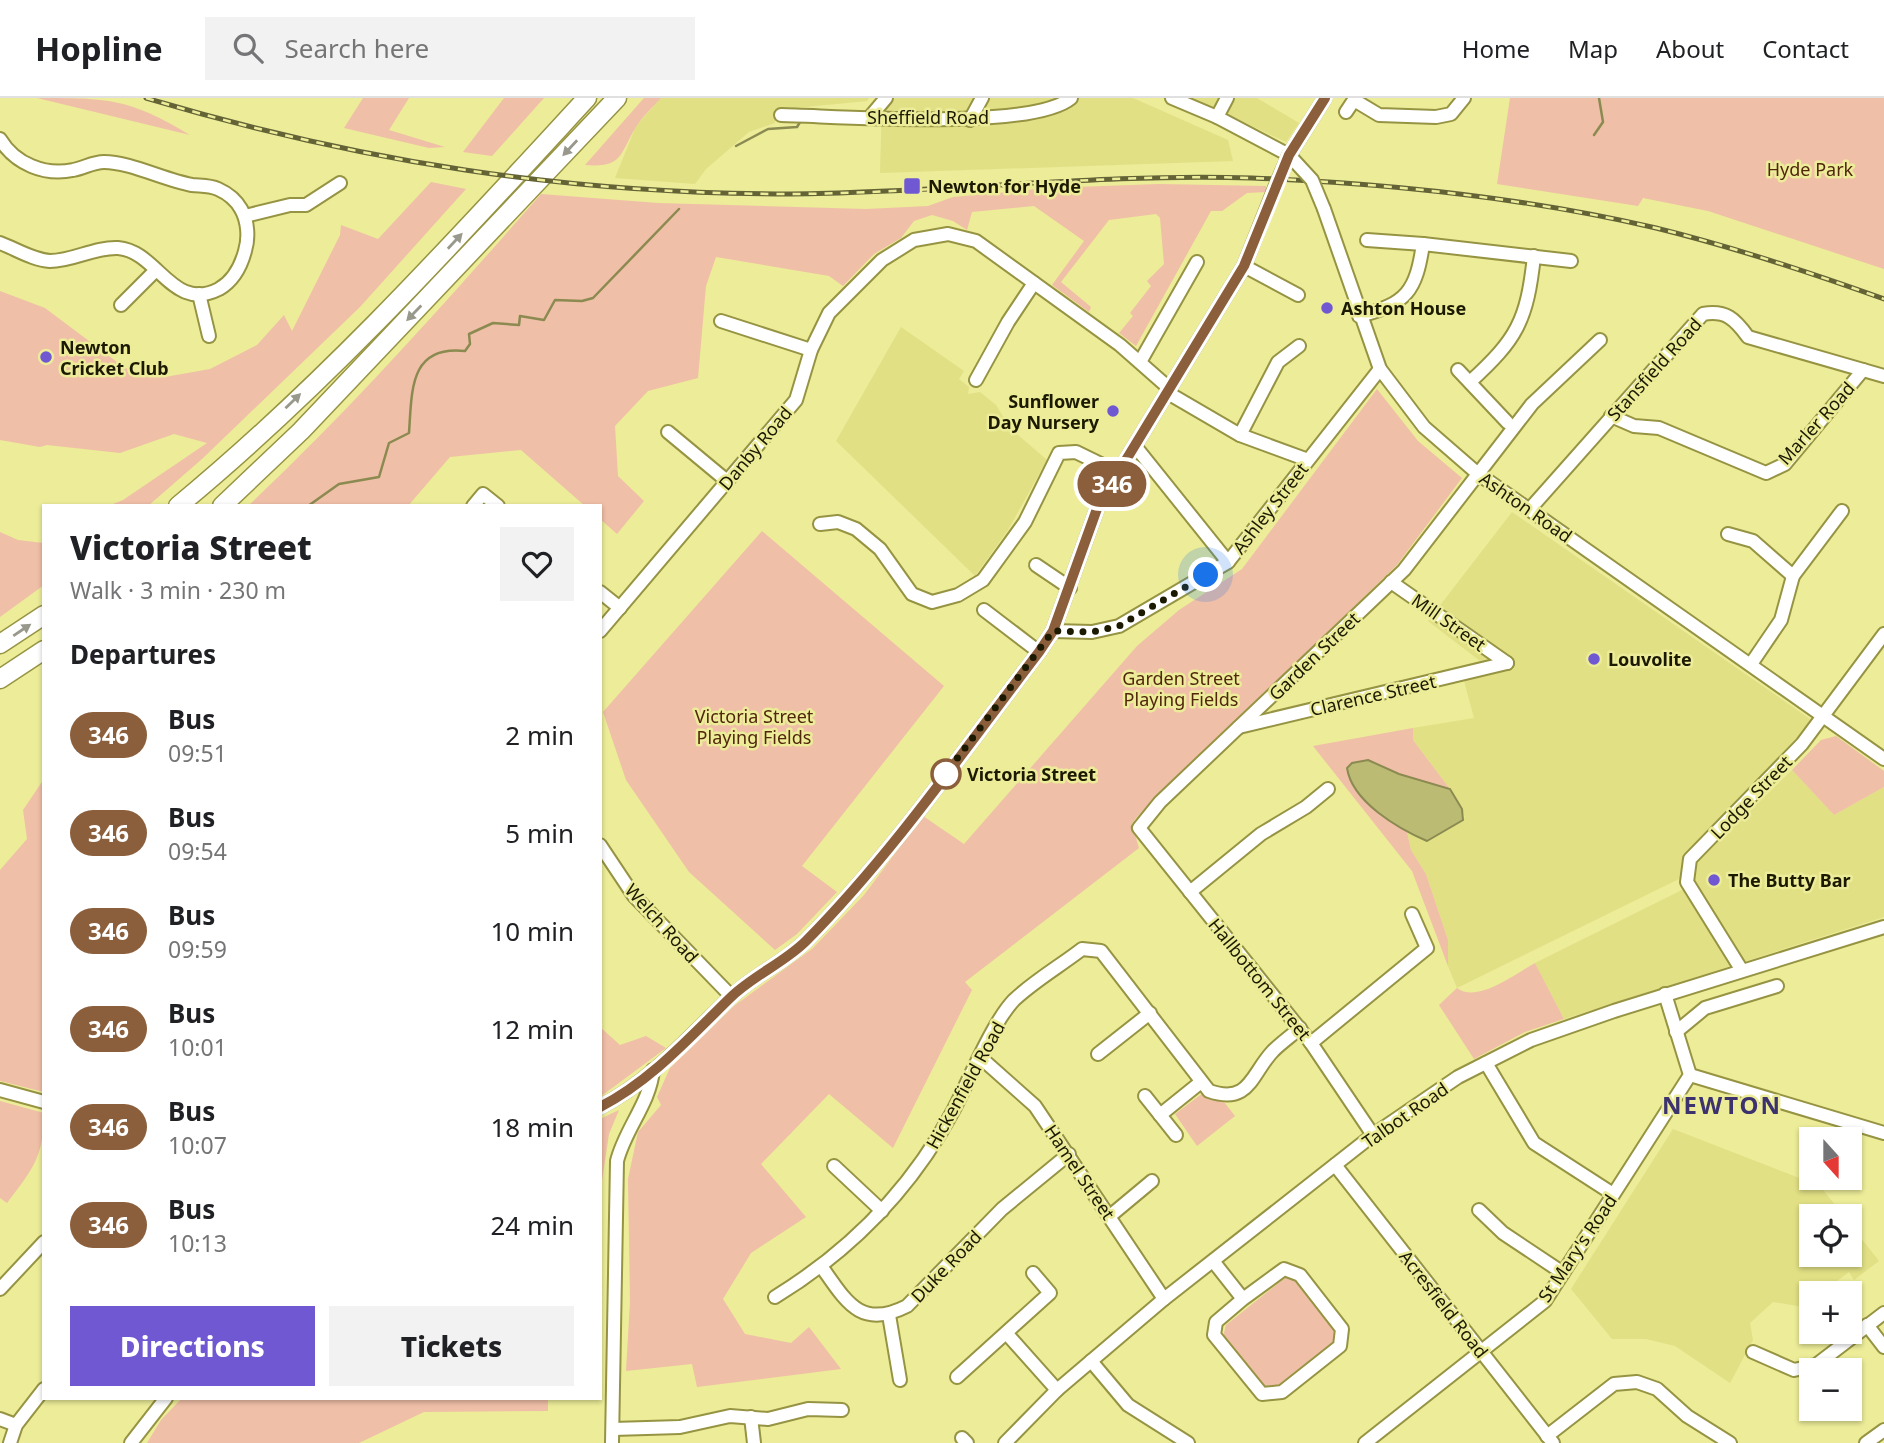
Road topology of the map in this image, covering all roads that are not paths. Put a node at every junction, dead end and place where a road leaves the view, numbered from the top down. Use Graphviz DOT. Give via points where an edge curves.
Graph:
graph roads {
  1 [pos="587,98"];
  2 [pos="617,98"];
  3 [pos="886,98"];
  4 [pos="982,98"];
  5 [pos="1071,98"];
  6 [pos="1172,98"];
  7 [pos="1227,98"];
  8 [pos="1325,98"];
  9 [pos="1464,98"];
  10 [pos="1355,99"];
  11 [pos="1346,112"];
  12 [pos="781,115"];
  13 [pos="870,117"];
  14 [pos="1217,117"];
  15 [pos="970,120"];
  16 [pos="0,139"];
  17 [pos="1289,155"];
  18 [pos="340,183"];
  19 [pos="245,216"];
  20 [pos="1367,240"];
  21 [pos="0,243"];
  22 [pos="1423,244"];
  23 [pos="1534,257"];
  24 [pos="1571,261"];
  25 [pos="1197,262"];
  26 [pos="1244,266"];
  27 [pos="156,270"];
  28 [pos="1034,283"];
  29 [pos="199,294"];
  30 [pos="1297,295"];
  31 [pos="121,305"];
  32 [pos="1359,316"];
  33 [pos="721,321"];
  34 [pos="209,336"];
  35 [pos="1600,340"];
  36 [pos="1299,346"];
  37 [pos="811,350"];
  38 [pos="1140,362"];
  39 [pos="1380,369"];
  40 [pos="1458,370"];
  41 [pos="1863,370"];
  42 [pos="1884,376"];
  43 [pos="976,380"];
  44 [pos="1469,382"];
  45 [pos="1169,391"];
  46 [pos="1611,415"];
  47 [pos="1508,423"];
  48 [pos="668,432"];
  49 [pos="1240,435"];
  50 [pos="1135,446"];
  51 [pos="1308,460"];
  52 [pos="1119,473"];
  53 [pos="1478,474"];
  54 [pos="727,481"];
  55 [pos="226,502"];
  56 [pos="180,504"];
  57 [pos="475,504"];
  58 [pos="496,504"];
  59 [pos="1529,510"];
  60 [pos="1842,511"];
  61 [pos="820,524"];
  62 [pos="1728,534"];
  63 [pos="1228,562"];
  64 [pos="1036,565"];
  65 [pos="1793,576"];
  66 [pos="1391,582"];
  67 [pos="1070,587"];
  68 [pos="602,594"];
  69 [pos="620,608"];
  70 [pos="984,610"];
  71 [pos="42,616"];
  72 [pos="602,629"];
  73 [pos="1053,631"];
  74 [pos="1884,634"];
  75 [pos="0,644"];
  76 [pos="42,651"];
  77 [pos="1039,652"];
  78 [pos="1507,663"];
  79 [pos="1751,664"];
  80 [pos="0,679"];
  81 [pos="1825,716"];
  82 [pos="1239,727"];
  83 [pos="1884,759"];
  84 [pos="1328,789"];
  85 [pos="1139,828"];
  86 [pos="602,848"];
  87 [pos="1190,892"];
  88 [pos="1412,914"];
  89 [pos="1884,927"];
  90 [pos="1741,970"];
  91 [pos="1777,986"];
  92 [pos="1665,994"];
  93 [pos="732,996"];
  94 [pos="1150,1013"];
  95 [pos="1300,1028"];
  96 [pos="1676,1032"];
  97 [pos="1311,1042"];
  98 [pos="1098,1054"];
  99 [pos="981,1058"];
  100 [pos="1486,1063"];
  101 [pos="653,1070"];
  102 [pos="1690,1075"];
  103 [pos="1201,1082"];
  104 [pos="0,1090"];
  105 [pos="1145,1096"];
  106 [pos="42,1100"];
  107 [pos="602,1106"];
  108 [pos="1160,1115"];
  109 [pos="1884,1133"];
  110 [pos="1176,1135"];
  111 [pos="1373,1135"];
  112 [pos="1069,1154"];
  113 [pos="1335,1165"];
  114 [pos="834,1166"];
  115 [pos="1152,1181"];
  116 [pos="1614,1194"];
  117 [pos="1479,1210"];
  118 [pos="882,1211"];
  119 [pos="1110,1216"];
  120 [pos="42,1244"];
  121 [pos="1213,1261"];
  122 [pos="821,1266"];
  123 [pos="1032,1273"];
  124 [pos="1563,1273"];
  125 [pos="0,1289"];
  126 [pos="775,1297"];
  127 [pos="1164,1299"];
  128 [pos="1243,1299"];
  129 [pos="1884,1313"];
  130 [pos="889,1315"];
  131 [pos="1867,1325"];
  132 [pos="1007,1334"];
  133 [pos="1884,1347"];
  134 [pos="1481,1350"];
  135 [pos="1753,1352"];
  136 [pos="1091,1361"];
  137 [pos="957,1377"];
  138 [pos="900,1380"];
  139 [pos="1057,1390"];
  140 [pos="42,1392"];
  141 [pos="164,1400"];
  142 [pos="842,1410"];
  143 [pos="751,1417"];
  144 [pos="0,1419"];
  145 [pos="16,1425"];
  146 [pos="613,1429"];
  147 [pos="1884,1430"];
  148 [pos="1015,1433"];
  149 [pos="1550,1439"];
  150 [pos="10,1443"];
  151 [pos="131,1443"];
  152 [pos="612,1443"];
  153 [pos="754,1443"];
  154 [pos="1005,1443"];
  155 [pos="1024,1443"];
  156 [pos="1188,1443"];
  157 [pos="1364,1443"];
  158 [pos="1730,1443"];
  159 [pos="1866,1443"];
  56 -- 1 [label="highway, one-way" via="244,449 442,255"];
  2 -- 55 [label="highway, one-way" via="328,402"];
  3 -- 13 [label="street"];
  4 -- 15 [label="street"];
  5 -- 15 [label="street, Sheffield Road" via="1023,114"];
  6 -- 14 [label="street"];
  7 -- 14 [label="street"];
  8 -- 17 [label="street"];
  9 -- 10 [label="street" via="1451,114 1436,117 1379,115"];
  10 -- 11 [label="street"];
  12 -- 13 [label="street, Sheffield Road"];
  13 -- 15 [label="street, Sheffield Road"];
  14 -- 17 [label="street"];
  16 -- 19 [label="street" via="21,161 45,170 107,162 212,186 232,198"];
  17 -- 26 [label="street, bridge"];
  17 -- 32 [label="street, Ashton Road, bridge" via="1312,180"];
  18 -- 19 [label="street" via="306,205"];
  19 -- 29 [label="street" via="247,241 241,265 222,287"];
  20 -- 22 [label="street"];
  21 -- 27 [label="street" via="52,261 120,248"];
  22 -- 23 [label="street"];
  22 -- 32 [label="street" via="1418,276 1404,298 1387,309"];
  23 -- 24 [label="street"];
  23 -- 44 [label="street" via="1530,298 1516,334"];
  25 -- 38 [label="street"];
  26 -- 30 [label="street"];
  26 -- 45 [label="street"];
  27 -- 29 [label="street" via="176,289"];
  27 -- 31 [label="street"];
  28 -- 37 [label="street, Danby Road" via="976,241 948,234 914,240 882,260 829,313"];
  28 -- 38 [label="street, Danby Road"];
  28 -- 43 [label="street"];
  29 -- 34 [label="street"];
  32 -- 39 [label="street, Ashton Road"];
  33 -- 37 [label="street"];
  35 -- 53 [label="street, Garden Street" via="1532,404"];
  36 -- 49 [label="street" via="1278,362"];
  37 -- 54 [label="street, Danby Road" via="796,400"];
  38 -- 45 [label="street, Danby Road"];
  39 -- 51 [label="street, Ashley Street"];
  39 -- 53 [label="street, Ashton Road" via="1424,427"];
  40 -- 44 [label="street"];
  41 -- 42 [label="street, Stansfield Road"];
  41 -- 46 [label="street, Marler Road" via="1785,464 1766,473 1659,428 1634,426"];
  41 -- 46 [label="street, Stansfield Road" via="1748,337 1736,320 1719,312 1703,314"];
  44 -- 47 [label="street"];
  45 -- 49 [label="street, Danby Road"];
  45 -- 50 [label="street"];
  46 -- 59 [label="street, Stansfield Road"];
  48 -- 54 [label="street"];
  49 -- 51 [label="street, Danby Road"];
  50 -- 52 [label="street"];
  50 -- 63 [label="street"];
  51 -- 63 [label="street, Ashley Street"];
  52 -- 61 [label="street" via="1076,452 1059,453 1026,522 983,580 958,595 932,602 912,594 880,549 856,529 838,522"];
  52 -- 67 [label="street" via="1098,506"];
  53 -- 59 [label="street, Ashton Road"];
  53 -- 66 [label="street, Garden Street"];
  54 -- 69 [label="street, Danby Road"];
  57 -- 58 [label="street" via="483,494"];
  59 -- 79 [label="street, Ashton Road"];
  60 -- 65 [label="street"];
  62 -- 65 [label="street" via="1753,541"];
  63 -- 73 [label="street, Ashley Street" via="1119,626 1092,632"];
  64 -- 67 [label="street"];
  65 -- 79 [label="street" via="1781,620"];
  66 -- 78 [label="street, Mill Street"];
  66 -- 82 [label="street, Garden Street"];
  67 -- 73 [label="street"];
  68 -- 69 [label="street"];
  69 -- 72 [label="street, Danby Road"];
  70 -- 77 [label="street"];
  75 -- 71 [label="highway, one-way"];
  73 -- 77 [label="street"];
  74 -- 81 [label="street, Lodge Street"];
  76 -- 80 [label="highway"];
  77 -- 93 [label="street" via="865,879 803,944"];
  78 -- 82 [label="street, Clarence Street"];
  79 -- 81 [label="street, Ashton Road"];
  81 -- 83 [label="street, Ashton Road"];
  81 -- 90 [label="street, Lodge Street" via="1690,859 1687,882"];
  82 -- 85 [label="street, Garden Street"];
  84 -- 87 [label="street" via="1261,834"];
  85 -- 87 [label="street, Hallbottom Street"];
  86 -- 93 [label="street, Welch Road" via="634,896"];
  87 -- 95 [label="street, Hallbottom Street"];
  88 -- 97 [label="street" via="1427,948"];
  89 -- 90 [label="street, Talbot Road"];
  90 -- 92 [label="street, Talbot Road"];
  91 -- 96 [label="street" via="1705,1008"];
  92 -- 96 [label="street"];
  92 -- 100 [label="street, Talbot Road" via="1531,1040"];
  93 -- 101 [label="street"];
  94 -- 98 [label="street"];
  94 -- 99 [label="street, Hickenfield Road" via="1101,951 1082,949 1014,1001"];
  94 -- 103 [label="street, Hickenfield Road"];
  95 -- 97 [label="street, Hallbottom Street"];
  95 -- 103 [label="street" via="1273,1051 1239,1093 1222,1096"];
  96 -- 102 [label="street"];
  97 -- 111 [label="street, Hallbottom Street"];
  99 -- 112 [label="street, Hamel Street" via="1035,1106"];
  99 -- 118 [label="street, Hickenfield Road" via="941,1134"];
  100 -- 111 [label="street, Talbot Road"];
  100 -- 116 [label="street" via="1534,1143"];
  101 -- 107 [label="street"];
  101 -- 146 [label="street" via="648,1093 623,1137 617,1161"];
  102 -- 109 [label="street"];
  102 -- 116 [label="street, St Mary's Road"];
  103 -- 108 [label="street"];
  104 -- 106 [label="street"];
  105 -- 108 [label="street"];
  108 -- 110 [label="street"];
  111 -- 113 [label="street, Talbot Road"];
  112 -- 119 [label="street, Hamel Street"];
  112 -- 130 [label="street, Duke Road" via="1002,1209 907,1306"];
  113 -- 121 [label="street, Talbot Road"];
  113 -- 134 [label="street, Acresfield Road"];
  114 -- 118 [label="street"];
  115 -- 119 [label="street"];
  116 -- 124 [label="street, St Mary's Road"];
  117 -- 124 [label="street" via="1503,1233"];
  118 -- 122 [label="street, Hickenfield Road"];
  119 -- 127 [label="street, Hamel Street"];
  120 -- 125 [label="street"];
  121 -- 127 [label="street, Talbot Road"];
  121 -- 128 [label="street"];
  122 -- 126 [label="street, Hickenfield Road"];
  122 -- 130 [label="street" via="849,1305 868,1315"];
  123 -- 132 [label="street" via="1049,1293"];
  124 -- 134 [label="street, St Mary's Road" via="1545,1301"];
  127 -- 136 [label="street, Talbot Road"];
  128 -- 128 [label="street" via="1216,1322 1214,1335 1262,1394 1282,1392 1340,1346 1342,1329 1300,1275 1284,1269"];
  129 -- 131 [label="street"];
  130 -- 138 [label="street"];
  131 -- 133 [label="street"];
  131 -- 135 [label="street" via="1816,1365 1794,1370"];
  132 -- 137 [label="street"];
  132 -- 139 [label="street"];
  134 -- 149 [label="street, Acresfield Road"];
  134 -- 157 [label="street, St Mary's Road"];
  136 -- 139 [label="street, Talbot Road"];
  136 -- 156 [label="street" via="1128,1405"];
  139 -- 148 [label="street, Talbot Road"];
  140 -- 145 [label="street"];
  141 -- 151 [label="street"];
  142 -- 143 [label="street" via="808,1409 768,1419"];
  143 -- 146 [label="street" via="730,1416 680,1427"];
  143 -- 153 [label="street"];
  144 -- 145 [label="street"];
  145 -- 150 [label="street"];
  146 -- 152 [label="street"];
  147 -- 159 [label="street"];
  148 -- 154 [label="street, Talbot Road"];
  148 -- 155 [label="street"];
  149 -- 158 [label="street" via="1614,1384 1637,1382 1657,1389 1687,1416"];
}
